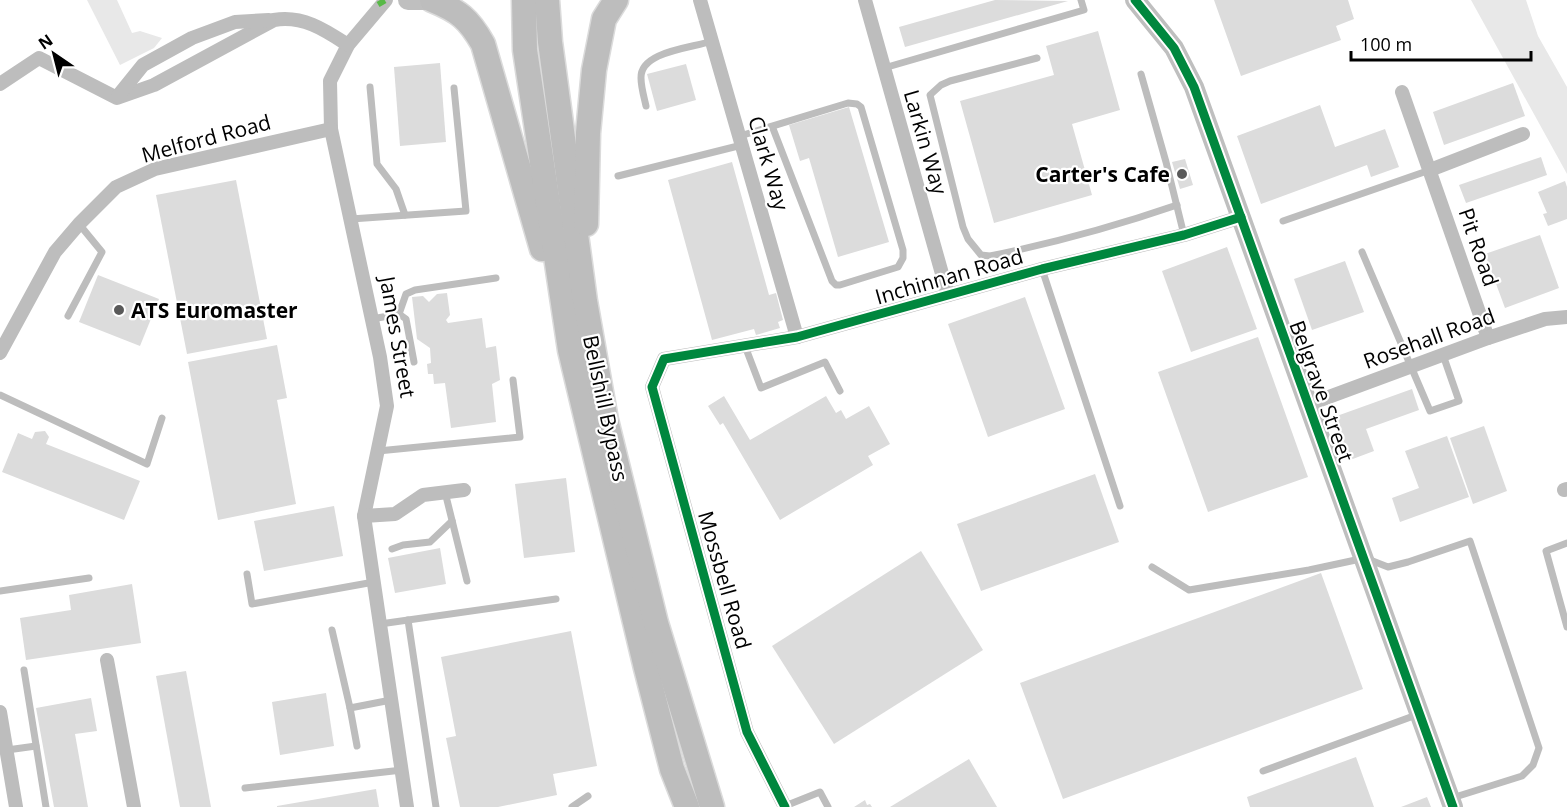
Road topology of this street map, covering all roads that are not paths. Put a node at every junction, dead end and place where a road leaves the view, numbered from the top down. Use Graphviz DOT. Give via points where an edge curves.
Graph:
graph roads {
  1 [pos="386,0"];
  2 [pos="408,0"];
  3 [pos="425,0"];
  4 [pos="432,0"];
  5 [pos="524,0"];
  6 [pos="547,0"];
  7 [pos="616,0"];
  8 [pos="700,0"];
  9 [pos="865,0"];
  10 [pos="1082,0"];
  11 [pos="1135,0"];
  12 [pos="274,20"];
  13 [pos="712,41"];
  14 [pos="348,45"];
  15 [pos="1037,57"];
  16 [pos="884,68"];
  17 [pos="1141,74"];
  18 [pos="0,84"];
  19 [pos="369,87"];
  20 [pos="454,88"];
  21 [pos="1402,92"];
  22 [pos="117,98"];
  23 [pos="646,106"];
  24 [pos="772,126"];
  25 [pos="331,129"];
  26 [pos="1523,135"];
  27 [pos="741,140"];
  28 [pos="1430,170"];
  29 [pos="618,176"];
  30 [pos="1178,205"];
  31 [pos="405,215"];
  32 [pos="1241,217"];
  33 [pos="351,219"];
  34 [pos="1283,221"];
  35 [pos="79,224"];
  36 [pos="1184,235"];
  37 [pos="1362,252"];
  38 [pos="1041,269"];
  39 [pos="496,278"];
  40 [pos="948,295"];
  41 [pos="585,301"];
  42 [pos="399,314"];
  43 [pos="68,316"];
  44 [pos="1567,317"];
  45 [pos="372,319"];
  46 [pos="797,337"];
  47 [pos="1488,338"];
  48 [pos="745,346"];
  49 [pos="570,350"];
  50 [pos="0,352"];
  51 [pos="1443,355"];
  52 [pos="664,359"];
  53 [pos="414,362"];
  54 [pos="1412,368"];
  55 [pos="513,380"];
  56 [pos="840,391"];
  57 [pos="0,395"];
  58 [pos="1307,405"];
  59 [pos="162,418"];
  60 [pos="378,451"];
  61 [pos="464,490"];
  62 [pos="445,492"];
  63 [pos="1120,506"];
  64 [pos="364,516"];
  65 [pos="452,521"];
  66 [pos="1567,543"];
  67 [pos="392,549"];
  68 [pos="1365,558"];
  69 [pos="1152,567"];
  70 [pos="247,574"];
  71 [pos="89,578"];
  72 [pos="467,581"];
  73 [pos="374,582"];
  74 [pos="0,591"];
  75 [pos="556,599"];
  76 [pos="408,620"];
  77 [pos="380,624"];
  78 [pos="1567,627"];
  79 [pos="332,630"];
  80 [pos="107,660"];
  81 [pos="24,670"];
  82 [pos="391,700"];
  83 [pos="350,708"];
  84 [pos="0,712"];
  85 [pos="1419,714"];
  86 [pos="691,741"];
  87 [pos="36,746"];
  88 [pos="357,746"];
  89 [pos="6,750"];
  90 [pos="672,769"];
  91 [pos="402,770"];
  92 [pos="1263,771"];
  93 [pos="244,788"];
  94 [pos="588,796"];
  95 [pos="1451,803"];
  96 [pos="785,806"];
  97 [pos="16,807"];
  98 [pos="46,807"];
  99 [pos="134,807"];
  100 [pos="407,807"];
  101 [pos="436,807"];
  102 [pos="572,807"];
  103 [pos="682,807"];
  104 [pos="687,807"];
  105 [pos="712,807"];
  106 [pos="723,807"];
  107 [pos="828,807"];
  1 -- 14 [label="street, James Street"];
  2 -- 3 [label="street"];
  4 -- 49 [label="highway" via="462,14 483,44"];
  5 -- 49 [label="highway, Bellshill Bypass" via="525,50"];
  6 -- 41 [label="highway, Bellshill Bypass"];
  7 -- 41 [label="highway" via="604,19 594,70 588,133"];
  8 -- 13 [label="street, Clark Way"];
  9 -- 16 [label="street, Larkin Way"];
  10 -- 16 [label="lane" via="1084,10"];
  11 -- 32 [label="street, Belgrave Street" via="1174,48 1194,87"];
  12 -- 14 [label="street" via="286,18 314,24"];
  12 -- 22 [label="street" via="154,85"];
  12 -- 22 [label="street" via="236,22 192,38 143,65"];
  13 -- 23 [label="lane" via="663,54 645,64 640,76"];
  13 -- 27 [label="street, Clark Way"];
  14 -- 25 [label="street, James Street" via="330,81"];
  15 -- 30 [label="lane" via="950,81 930,95 963,227 981,255 1044,244"];
  16 -- 40 [label="street, Larkin Way"];
  17 -- 30 [label="lane"];
  18 -- 22 [label="street" via="39,58"];
  19 -- 31 [label="lane" via="377,164 396,189"];
  20 -- 31 [label="lane" via="466,211"];
  21 -- 28 [label="street, Pit Road"];
  24 -- 24 [label="lane" via="848,103 861,107 903,250 898,267 840,285 832,281"];
  24 -- 27 [label="lane"];
  25 -- 33 [label="street, James Street"];
  25 -- 35 [label="street, Melford Road" via="155,169 116,187"];
  26 -- 28 [label="street"];
  27 -- 29 [label="lane"];
  27 -- 46 [label="street, Clark Way"];
  28 -- 34 [label="lane"];
  28 -- 47 [label="street, Pit Road"];
  30 -- 36 [label="lane"];
  31 -- 33 [label="lane"];
  32 -- 36 [label="street, Inchinnan Road"];
  32 -- 58 [label="street, Belgrave Street"];
  33 -- 45 [label="street, James Street"];
  35 -- 43 [label="lane" via="102,252"];
  35 -- 50 [label="street, Melford Road" via="55,252"];
  36 -- 38 [label="street, Inchinnan Road"];
  37 -- 54 [label="lane"];
  38 -- 40 [label="street, Inchinnan Road"];
  38 -- 63 [label="lane"];
  39 -- 42 [label="lane" via="415,290 406,294"];
  40 -- 46 [label="street, Inchinnan Road"];
  41 -- 86 [label="highway, Bellshill Bypass" via="606,420 656,623"];
  42 -- 45 [label="lane"];
  42 -- 53 [label="lane" via="408,322"];
  44 -- 47 [label="street, Rosehall Road" via="1545,319"];
  45 -- 60 [label="street, James Street" via="387,406"];
  46 -- 48 [label="street, Inchinnan Road"];
  47 -- 51 [label="street, Rosehall Road"];
  48 -- 52 [label="street, Inchinnan Road"];
  48 -- 56 [label="lane" via="760,388 825,362"];
  49 -- 90 [label="highway, Bellshill Bypass"];
  51 -- 54 [label="street, Rosehall Road"];
  51 -- 54 [label="lane" via="1459,401 1430,411"];
  52 -- 96 [label="street, Mossbell Road" via="652,387 747,732"];
  54 -- 58 [label="street, Rosehall Road"];
  55 -- 60 [label="lane" via="520,437"];
  57 -- 59 [label="lane" via="147,464"];
  58 -- 68 [label="street, Belgrave Street"];
  60 -- 64 [label="street, James Street"];
  61 -- 62 [label="street"];
  62 -- 64 [label="street" via="423,495 395,514"];
  62 -- 65 [label="lane"];
  64 -- 73 [label="street, James Street"];
  65 -- 67 [label="lane" via="430,542"];
  65 -- 72 [label="lane"];
  66 -- 78 [label="lane" via="1546,551"];
  68 -- 69 [label="lane" via="1189,590"];
  68 -- 85 [label="street, Belgrave Street"];
  68 -- 95 [label="lane" via="1388,567 1470,541 1539,748 1533,765 1522,776"];
  70 -- 73 [label="lane" via="252,604"];
  71 -- 74 [label="lane"];
  73 -- 77 [label="street, James Street"];
  75 -- 76 [label="lane"];
  76 -- 77 [label="lane"];
  76 -- 101 [label="lane"];
  77 -- 82 [label="street, James Street"];
  79 -- 83 [label="lane"];
  80 -- 99 [label="street"];
  81 -- 87 [label="lane"];
  82 -- 83 [label="lane"];
  82 -- 91 [label="street, James Street"];
  83 -- 88 [label="lane"];
  84 -- 89 [label="street"];
  85 -- 92 [label="lane"];
  85 -- 95 [label="street, Belgrave Street"];
  86 -- 105 [label="highway, Bellshill Bypass"];
  86 -- 106 [label="highway"];
  87 -- 89 [label="lane"];
  87 -- 98 [label="lane"];
  89 -- 97 [label="street"];
  90 -- 103 [label="highway"];
  90 -- 104 [label="highway, Bellshill Bypass"];
  91 -- 93 [label="lane"];
  91 -- 100 [label="street, James Street"];
  94 -- 102 [label="lane"];
  96 -- 107 [label="lane" via="820,792"];
}
